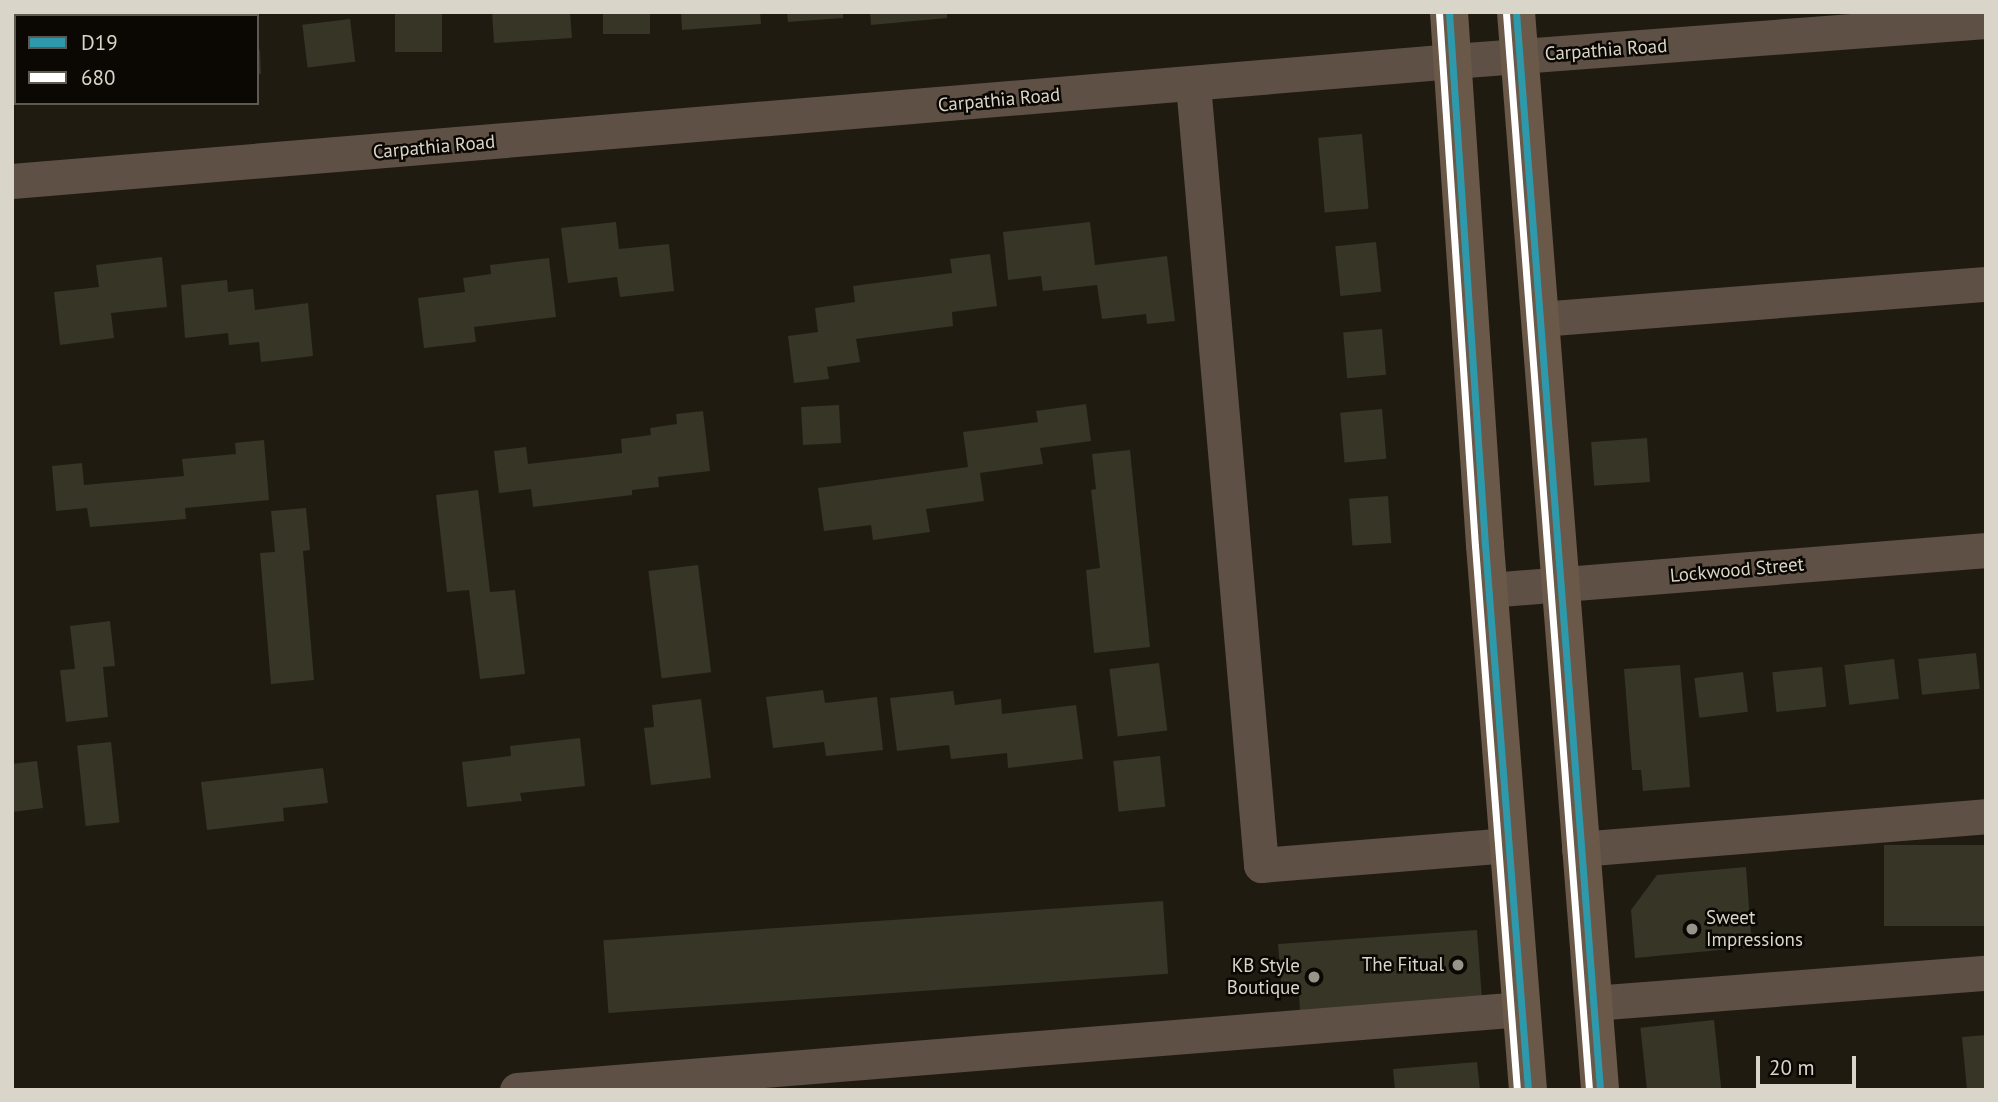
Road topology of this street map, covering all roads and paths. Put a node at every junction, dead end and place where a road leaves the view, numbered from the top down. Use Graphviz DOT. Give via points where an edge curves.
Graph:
graph roads {
  1 [pos="1449,12"];
  2 [pos="1516,12"];
  3 [pos="1986,21"];
  4 [pos="1519,57"];
  5 [pos="1453,61"];
  6 [pos="1192,84"];
  7 [pos="12,181"];
  8 [pos="1986,284"];
  9 [pos="1540,319"];
  10 [pos="1986,550"];
  11 [pos="1560,584"];
  12 [pos="1489,590"];
  13 [pos="1986,816"];
  14 [pos="1509,845"];
  15 [pos="1579,849"];
  16 [pos="1986,973"];
  17 [pos="1593,1003"];
  18 [pos="1522,1009"];
  19 [pos="517,1090"];
  20 [pos="1528,1090"];
  21 [pos="1600,1090"];
  1 -- 5 [label="main road"];
  2 -- 4 [label="main road"];
  3 -- 4 [label="street, Carpathia Road"];
  4 -- 5 [label="street, Carpathia Road"];
  4 -- 9 [label="main road"];
  5 -- 6 [label="street, Carpathia Road"];
  5 -- 12 [label="main road"];
  6 -- 7 [label="street, Carpathia Road"];
  6 -- 14 [label="street" via="1261,864"];
  8 -- 9 [label="street"];
  9 -- 11 [label="main road"];
  10 -- 11 [label="street, Lockwood Street"];
  11 -- 12 [label="street, Lockwood Street"];
  11 -- 15 [label="main road"];
  12 -- 14 [label="main road"];
  13 -- 15 [label="street"];
  14 -- 18 [label="main road"];
  15 -- 17 [label="main road"];
  16 -- 17 [label="street"];
  17 -- 21 [label="main road"];
  18 -- 19 [label="street"];
  18 -- 20 [label="main road"];
}
